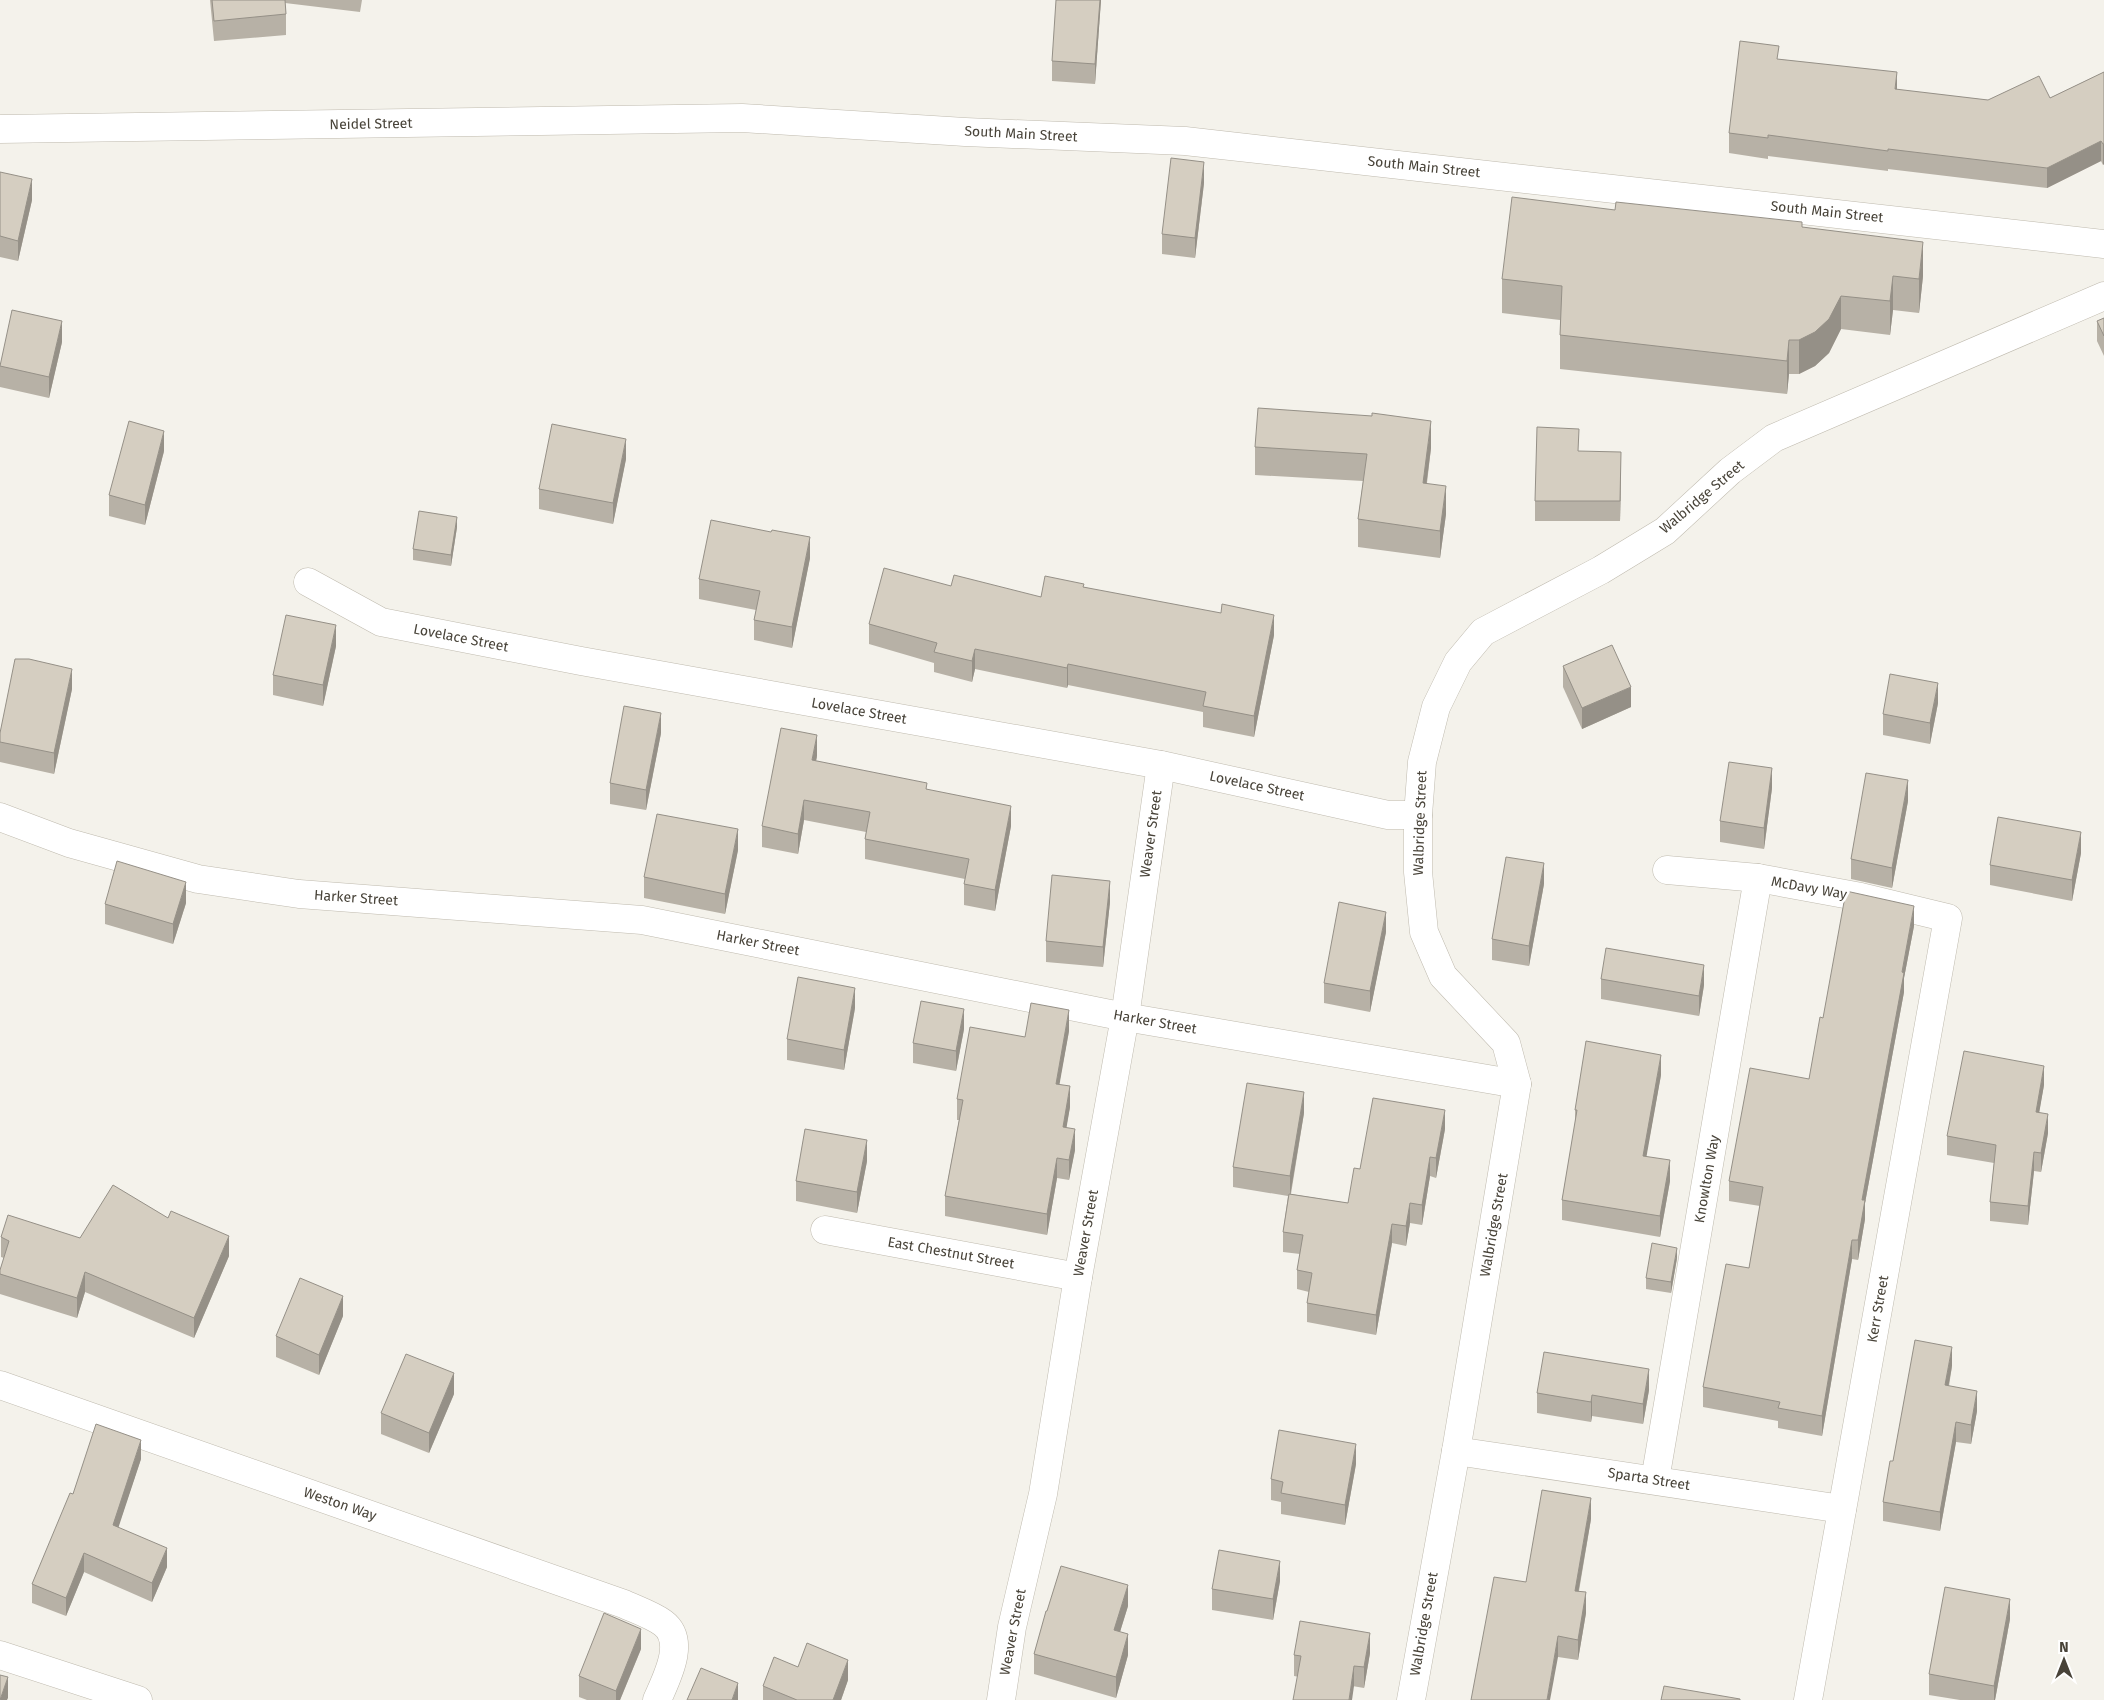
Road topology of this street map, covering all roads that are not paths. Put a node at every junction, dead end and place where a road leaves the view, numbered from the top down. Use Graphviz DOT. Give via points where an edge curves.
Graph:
graph roads {
  1 [pos="742,118"];
  2 [pos="0,129"];
  3 [pos="2104,244"];
  4 [pos="2104,296"];
  5 [pos="308,582"];
  6 [pos="1160,765"];
  7 [pos="1418,815"];
  8 [pos="0,817"];
  9 [pos="1667,870"];
  10 [pos="1758,878"];
  11 [pos="1948,918"];
  12 [pos="1124,1016"];
  13 [pos="1517,1084"];
  14 [pos="825,1230"];
  15 [pos="1078,1277"];
  16 [pos="0,1385"];
  17 [pos="1456,1451"];
  18 [pos="1655,1480"];
  19 [pos="1842,1509"];
  20 [pos="0,1655"];
  21 [pos="138,1700"];
  22 [pos="657,1700"];
  23 [pos="1001,1700"];
  24 [pos="1411,1700"];
  25 [pos="1808,1700"];
  1 -- 2 [label="street, Neidel Street"];
  1 -- 3 [label="street, South Main Street" via="1185,141"];
  4 -- 7 [label="street, Walbridge Street" via="1774,438 1730,471 1665,531 1601,570 1483,632 1458,662 1436,707 1422,762"];
  5 -- 6 [label="street, Lovelace Street" via="381,622"];
  6 -- 7 [label="street, Lovelace Street" via="1388,815"];
  6 -- 12 [label="street, Weaver Street"];
  7 -- 13 [label="street, Walbridge Street" via="1418,872 1424,932 1443,976 1506,1043"];
  8 -- 12 [label="street, Harker Street" via="69,843 198,879 299,894 642,920"];
  9 -- 10 [label="street, McDavy Way"];
  10 -- 11 [label="street, McDavy Way" via="1861,897"];
  10 -- 18 [label="street, Knowlton Way"];
  11 -- 19 [label="street, Kerr Street"];
  12 -- 13 [label="street, Harker Street"];
  12 -- 15 [label="street, Weaver Street"];
  13 -- 17 [label="street, Walbridge Street"];
  14 -- 15 [label="street, East Chestnut Street"];
  15 -- 23 [label="street, Weaver Street" via="1043,1494 1012,1627"];
  16 -- 22 [label="street, Weston Way" via="624,1604 664,1624 674,1635 674,1651"];
  17 -- 18 [label="street, Sparta Street"];
  17 -- 24 [label="street, Walbridge Street"];
  18 -- 19 [label="street, Sparta Street"];
  19 -- 25 [label="street, Kerr Street"];
  20 -- 21 [label="street"];
}
